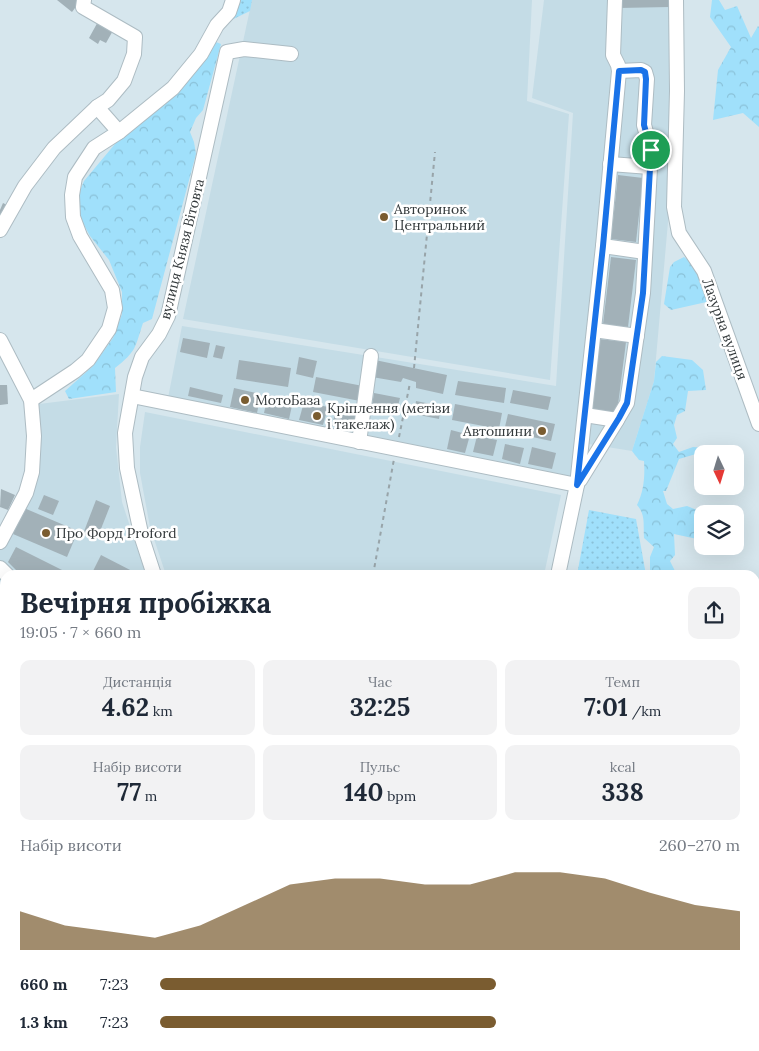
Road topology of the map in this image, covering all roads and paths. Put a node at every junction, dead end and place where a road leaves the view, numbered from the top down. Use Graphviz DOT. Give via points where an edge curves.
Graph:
graph roads {
  1 [pos="84,0"];
  2 [pos="233,0"];
  3 [pos="615,0"];
  4 [pos="676,0"];
  5 [pos="291,54"];
  6 [pos="619,71"];
  7 [pos="97,107"];
  8 [pos="119,132"];
  9 [pos="435,152"];
  10 [pos="610,164"];
  11 [pos="650,167"];
  12 [pos="0,230"];
  13 [pos="603,246"];
  14 [pos="645,252"];
  15 [pos="594,330"];
  16 [pos="637,336"];
  17 [pos="0,340"];
  18 [pos="371,356"];
  19 [pos="414,368"];
  20 [pos="410,383"];
  21 [pos="132,396"];
  22 [pos="32,400"];
  23 [pos="585,415"];
  24 [pos="617,420"];
  25 [pos="759,424"];
  26 [pos="359,442"];
  27 [pos="396,449"];
  28 [pos="577,485"];
  29 [pos="0,542"];
  30 [pos="152,570"];
  31 [pos="374,570"];
  32 [pos="559,570"];
  1 -- 7 [label="street" via="84,7 135,37 134,54 124,81 108,100"];
  2 -- 8 [label="street" via="229,12 217,25 201,54 173,88"];
  3 -- 6 [label="street" via="613,55"];
  4 -- 25 [label="street, Лазурна вулиця" via="674,207 679,233 704,271"];
  5 -- 21 [label="street, вулиця Князя Вітовта" via="244,49 227,52 168,316 142,357"];
  6 -- 10 [label="street"];
  6 -- 11 [label="street" via="645,72 644,125 651,150"];
  7 -- 8 [label="street"];
  7 -- 12 [label="street" via="54,148"];
  8 -- 22 [label="street" via="94,148 75,178 72,195 73,217 80,236 112,290 113,318 88,360"];
  9 -- 19 [label="path"];
  10 -- 11 [label="street"];
  10 -- 13 [label="street"];
  11 -- 14 [label="street"];
  13 -- 14 [label="street"];
  13 -- 15 [label="street"];
  14 -- 16 [label="street"];
  15 -- 16 [label="street"];
  15 -- 23 [label="street"];
  16 -- 24 [label="street" via="627,403"];
  17 -- 22 [label="street"];
  18 -- 26 [label="street"];
  20 -- 27 [label="path"];
  21 -- 26 [label="street"];
  21 -- 30 [label="street, вулиця Князя Вітовта" via="125,451 142,538"];
  22 -- 29 [label="street" via="32,472 26,493"];
  23 -- 24 [label="street"];
  23 -- 28 [label="street"];
  24 -- 28 [label="street"];
  26 -- 27 [label="street"];
  27 -- 28 [label="street"];
  27 -- 31 [label="path"];
  28 -- 32 [label="street"];
}
